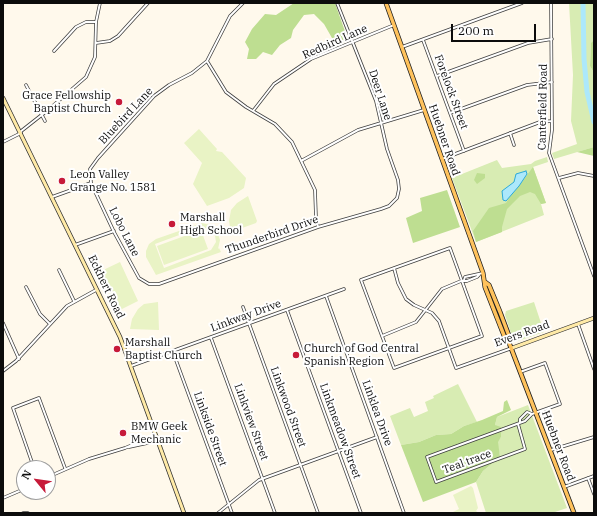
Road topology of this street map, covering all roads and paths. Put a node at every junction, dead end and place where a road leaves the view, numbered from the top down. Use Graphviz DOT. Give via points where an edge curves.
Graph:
graph roads {
  1 [pos="100,3"];
  2 [pos="148,3"];
  3 [pos="243,3"];
  4 [pos="337,3"];
  5 [pos="386,3"];
  6 [pos="522,3"];
  7 [pos="551,3"];
  8 [pos="96,22"];
  9 [pos="394,25"];
  10 [pos="423,40"];
  11 [pos="552,40"];
  12 [pos="352,42"];
  13 [pos="96,43"];
  14 [pos="402,47"];
  15 [pos="54,52"];
  16 [pos="207,61"];
  17 [pos="437,76"];
  18 [pos="552,82"];
  19 [pos="26,85"];
  20 [pos="3,98"];
  21 [pos="424,110"];
  22 [pos="253,111"];
  23 [pos="450,114"];
  24 [pos="41,116"];
  25 [pos="45,121"];
  26 [pos="552,121"];
  27 [pos="382,124"];
  28 [pos="20,133"];
  29 [pos="510,133"];
  30 [pos="3,142"];
  31 [pos="514,145"];
  32 [pos="464,151"];
  33 [pos="442,159"];
  34 [pos="301,161"];
  35 [pos="594,176"];
  36 [pos="558,178"];
  37 [pos="91,183"];
  38 [pos="398,194"];
  39 [pos="52,197"];
  40 [pos="318,227"];
  41 [pos="114,231"];
  42 [pos="75,245"];
  43 [pos="394,268"];
  44 [pos="59,270"];
  45 [pos="481,274"];
  46 [pos="594,276"];
  47 [pos="461,281"];
  48 [pos="147,283"];
  49 [pos="26,287"];
  50 [pos="344,289"];
  51 [pos="97,290"];
  52 [pos="326,296"];
  53 [pos="74,301"];
  54 [pos="243,307"];
  55 [pos="287,310"];
  56 [pos="425,310"];
  57 [pos="594,318"];
  58 [pos="3,323"];
  59 [pos="50,324"];
  60 [pos="249,324"];
  61 [pos="578,324"];
  62 [pos="382,336"];
  63 [pos="211,338"];
  64 [pos="449,348"];
  65 [pos="512,348"];
  66 [pos="173,352"];
  67 [pos="19,359"];
  68 [pos="131,366"];
  69 [pos="594,369"];
  70 [pos="3,371"];
  71 [pos="520,372"];
  72 [pos="536,413"];
  73 [pos="532,414"];
  74 [pos="519,423"];
  75 [pos="156,437"];
  76 [pos="377,437"];
  77 [pos="594,437"];
  78 [pos="126,448"];
  79 [pos="551,450"];
  80 [pos="339,451"];
  81 [pos="31,460"];
  82 [pos="300,464"];
  83 [pos="65,468"];
  84 [pos="56,473"];
  85 [pos="594,476"];
  86 [pos="588,478"];
  87 [pos="263,479"];
  88 [pos="564,487"];
  89 [pos="16,492"];
  90 [pos="594,494"];
  91 [pos="3,498"];
  92 [pos="229,504"];
  93 [pos="23,513"];
  94 [pos="28,513"];
  95 [pos="184,513"];
  96 [pos="218,513"];
  97 [pos="232,513"];
  98 [pos="275,513"];
  99 [pos="318,513"];
  100 [pos="361,513"];
  101 [pos="404,513"];
  102 [pos="574,513"];
  1 -- 8 [label="street"];
  2 -- 13 [label="street" via="118,36 106,42"];
  3 -- 16 [label="street, Bluebird Lane" via="230,16"];
  4 -- 12 [label="street, Deer Lane"];
  5 -- 9 [label="main road, Huebner Road"];
  6 -- 10 [label="street"];
  7 -- 11 [label="street, Canterfield Road"];
  8 -- 13 [label="street"];
  8 -- 15 [label="street" via="86,22 76,27"];
  9 -- 12 [label="street, Redbird Lane"];
  9 -- 14 [label="main road, Huebner Road"];
  10 -- 14 [label="street"];
  10 -- 17 [label="street, Forelock Street"];
  11 -- 17 [label="street" via="528,43"];
  11 -- 18 [label="street, Canterfield Road"];
  12 -- 22 [label="street, Redbird Lane" via="315,57 285,76 269,90"];
  12 -- 27 [label="street, Deer Lane" via="372,90"];
  13 -- 24 [label="street" via="95,58 86,77"];
  14 -- 21 [label="main road, Huebner Road"];
  16 -- 22 [label="street" via="226,92"];
  16 -- 37 [label="street, Bluebird Lane" via="154,96 93,164 90,172"];
  17 -- 23 [label="street, Forelock Street"];
  18 -- 23 [label="street" via="531,84"];
  18 -- 26 [label="street, Canterfield Road"];
  19 -- 24 [label="street"];
  20 -- 28 [label="main road, Eckhert Road"];
  21 -- 27 [label="street"];
  21 -- 33 [label="main road, Huebner Road"];
  22 -- 34 [label="street" via="287,136"];
  23 -- 32 [label="street, Forelock Street"];
  24 -- 25 [label="street"];
  24 -- 28 [label="street"];
  26 -- 29 [label="street" via="540,122"];
  26 -- 36 [label="street, Canterfield Road" via="549,153"];
  27 -- 34 [label="street" via="358,130"];
  27 -- 38 [label="street, Deer Lane" via="387,149 398,180"];
  28 -- 30 [label="street"];
  28 -- 39 [label="main road, Eckhert Road"];
  29 -- 31 [label="street"];
  29 -- 32 [label="street"];
  32 -- 33 [label="street"];
  33 -- 45 [label="main road, Huebner Road"];
  34 -- 40 [label="street" via="315,190"];
  35 -- 36 [label="street" via="578,173"];
  36 -- 46 [label="street, Canterfield Road"];
  37 -- 39 [label="street"];
  37 -- 41 [label="street, Lobo Lane"];
  38 -- 40 [label="street, Thunderbird Drive" via="389,206"];
  39 -- 42 [label="main road, Eckhert Road"];
  40 -- 48 [label="street, Thunderbird Drive" via="159,284"];
  41 -- 42 [label="street"];
  41 -- 48 [label="street, Lobo Lane" via="139,278"];
  42 -- 51 [label="main road, Eckhert Road"];
  43 -- 47 [label="street" via="450,248"];
  43 -- 56 [label="street" via="406,299 414,306"];
  43 -- 62 [label="street" via="361,280"];
  44 -- 53 [label="street"];
  45 -- 47 [label="street"];
  45 -- 65 [label="main road, Huebner Road" via="489,285"];
  47 -- 56 [label="street" via="442,289"];
  47 -- 64 [label="street" via="482,336"];
  49 -- 59 [label="street" via="40,314"];
  50 -- 52 [label="street, Linkway Drive"];
  51 -- 53 [label="street"];
  51 -- 68 [label="main road, Eckhert Road"];
  52 -- 55 [label="street, Linkway Drive"];
  52 -- 76 [label="street, Linklea Drive"];
  53 -- 59 [label="street"];
  54 -- 60 [label="street, Linkwood Street"];
  55 -- 60 [label="street, Linkway Drive"];
  55 -- 80 [label="street, Linkmeadow Street"];
  56 -- 62 [label="street" via="411,325"];
  56 -- 64 [label="street" via="439,321"];
  57 -- 61 [label="main road, Evers Road"];
  58 -- 67 [label="street"];
  59 -- 67 [label="street"];
  60 -- 63 [label="street, Linkway Drive"];
  60 -- 82 [label="street, Linkwood Street"];
  61 -- 65 [label="main road, Evers Road"];
  61 -- 69 [label="street"];
  62 -- 64 [label="street" via="394,368"];
  63 -- 66 [label="street, Linkway Drive"];
  63 -- 87 [label="street, Linkview Street"];
  64 -- 65 [label="street, Evers Road" via="456,368"];
  65 -- 71 [label="main road, Huebner Road"];
  66 -- 68 [label="street, Linkway Drive"];
  66 -- 92 [label="street, Linkside Street"];
  67 -- 70 [label="street"];
  68 -- 75 [label="main road, Eckhert Road"];
  71 -- 72 [label="main road, Huebner Road"];
  71 -- 72 [label="street, Teal trace" via="545,363 560,404"];
  72 -- 73 [label="street, Teal trace"];
  72 -- 79 [label="main road, Huebner Road"];
  73 -- 74 [label="street, Teal trace" via="530,418"];
  73 -- 74 [label="street, Teal trace" via="527,412"];
  74 -- 74 [label="street, Teal trace" via="427,457 436,482 525,449"];
  75 -- 78 [label="street"];
  75 -- 78 [label="street" via="152,442"];
  75 -- 95 [label="main road, Eckhert Road"];
  76 -- 80 [label="street"];
  76 -- 101 [label="street, Linklea Drive"];
  77 -- 79 [label="street"];
  78 -- 83 [label="street"];
  79 -- 88 [label="main road, Huebner Road"];
  80 -- 82 [label="street"];
  80 -- 100 [label="street, Linkmeadow Street"];
  81 -- 83 [label="street" via="13,408 39,398"];
  82 -- 87 [label="street"];
  82 -- 99 [label="street, Linkwood Street"];
  83 -- 84 [label="street"];
  85 -- 86 [label="street"];
  86 -- 88 [label="street"];
  86 -- 90 [label="street"];
  87 -- 92 [label="street"];
  87 -- 98 [label="street, Linkview Street"];
  88 -- 102 [label="main road, Huebner Road"];
  89 -- 91 [label="street"];
  92 -- 96 [label="street"];
  92 -- 97 [label="street, Linkside Street"];
  93 -- 94 [label="street"];
}
